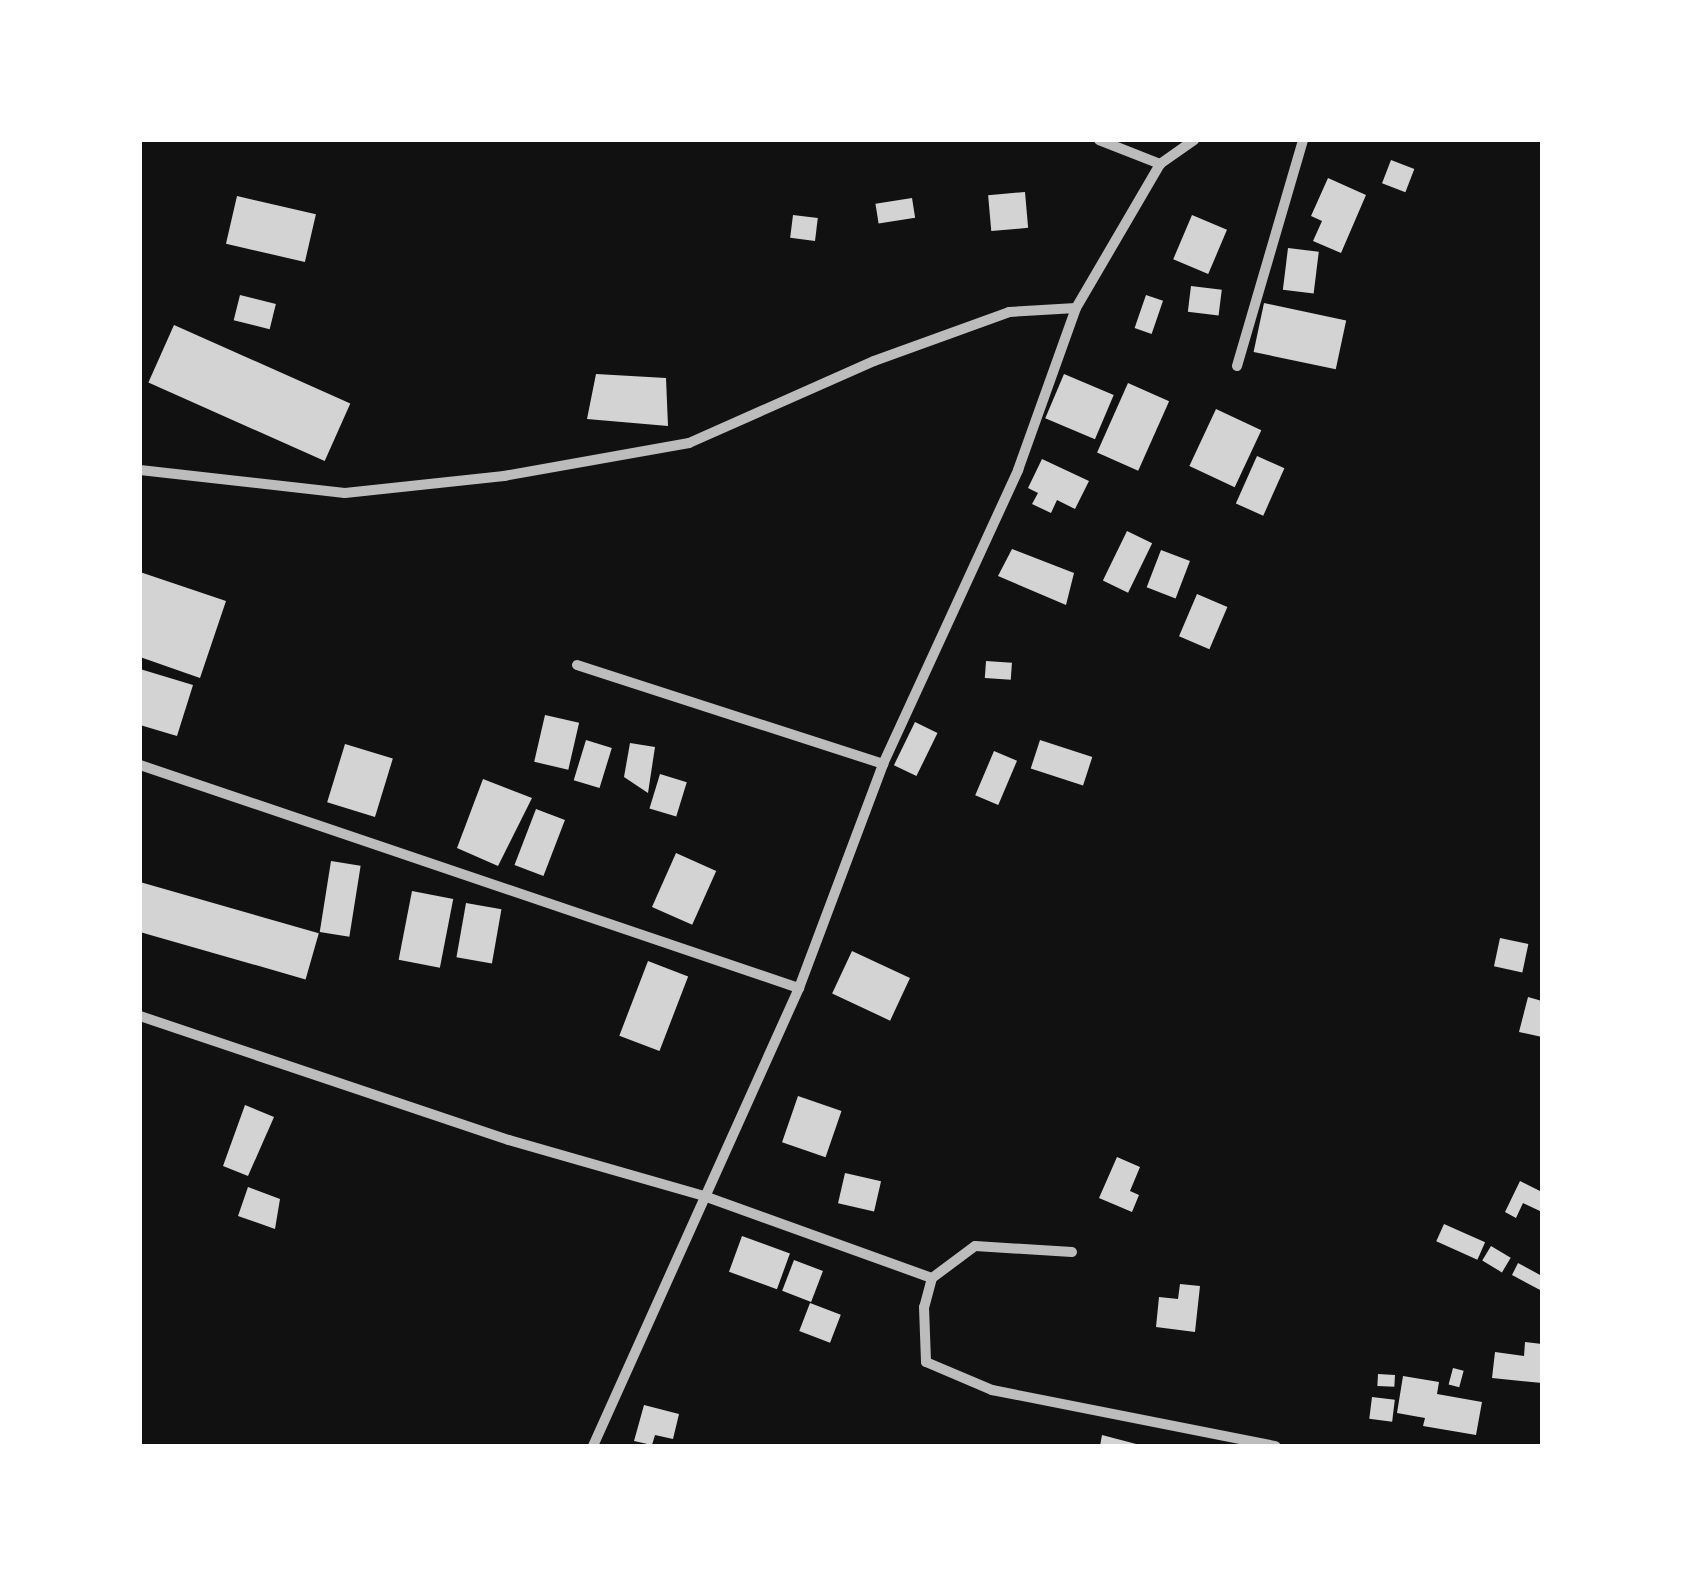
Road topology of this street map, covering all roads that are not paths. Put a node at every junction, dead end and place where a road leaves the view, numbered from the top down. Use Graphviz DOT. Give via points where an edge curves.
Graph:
graph roads {
  1 [pos="1099,140"];
  2 [pos="1194,140"];
  3 [pos="1303,140"];
  4 [pos="1160,164"];
  5 [pos="1076,308"];
  6 [pos="1237,366"];
  7 [pos="140,470"];
  8 [pos="577,665"];
  9 [pos="883,764"];
  10 [pos="140,765"];
  11 [pos="800,988"];
  12 [pos="140,1016"];
  13 [pos="704,1196"];
  14 [pos="1072,1252"];
  15 [pos="932,1278"];
  16 [pos="593,1446"];
  17 [pos="1276,1446"];
  1 -- 4 [label="street"];
  2 -- 4 [label="street"];
  3 -- 6 [label="street"];
  4 -- 5 [label="street"];
  5 -- 7 [label="street" via="1009,312 874,361 689,443 504,476 345,493"];
  5 -- 9 [label="street" via="1018,470"];
  8 -- 9 [label="street"];
  9 -- 11 [label="street"];
  10 -- 11 [label="street"];
  11 -- 13 [label="street"];
  12 -- 13 [label="street" via="509,1140"];
  13 -- 15 [label="street"];
  13 -- 16 [label="street"];
  14 -- 15 [label="street" via="975,1246"];
  15 -- 17 [label="street" via="924,1307 926,1362 992,1390"];
}
